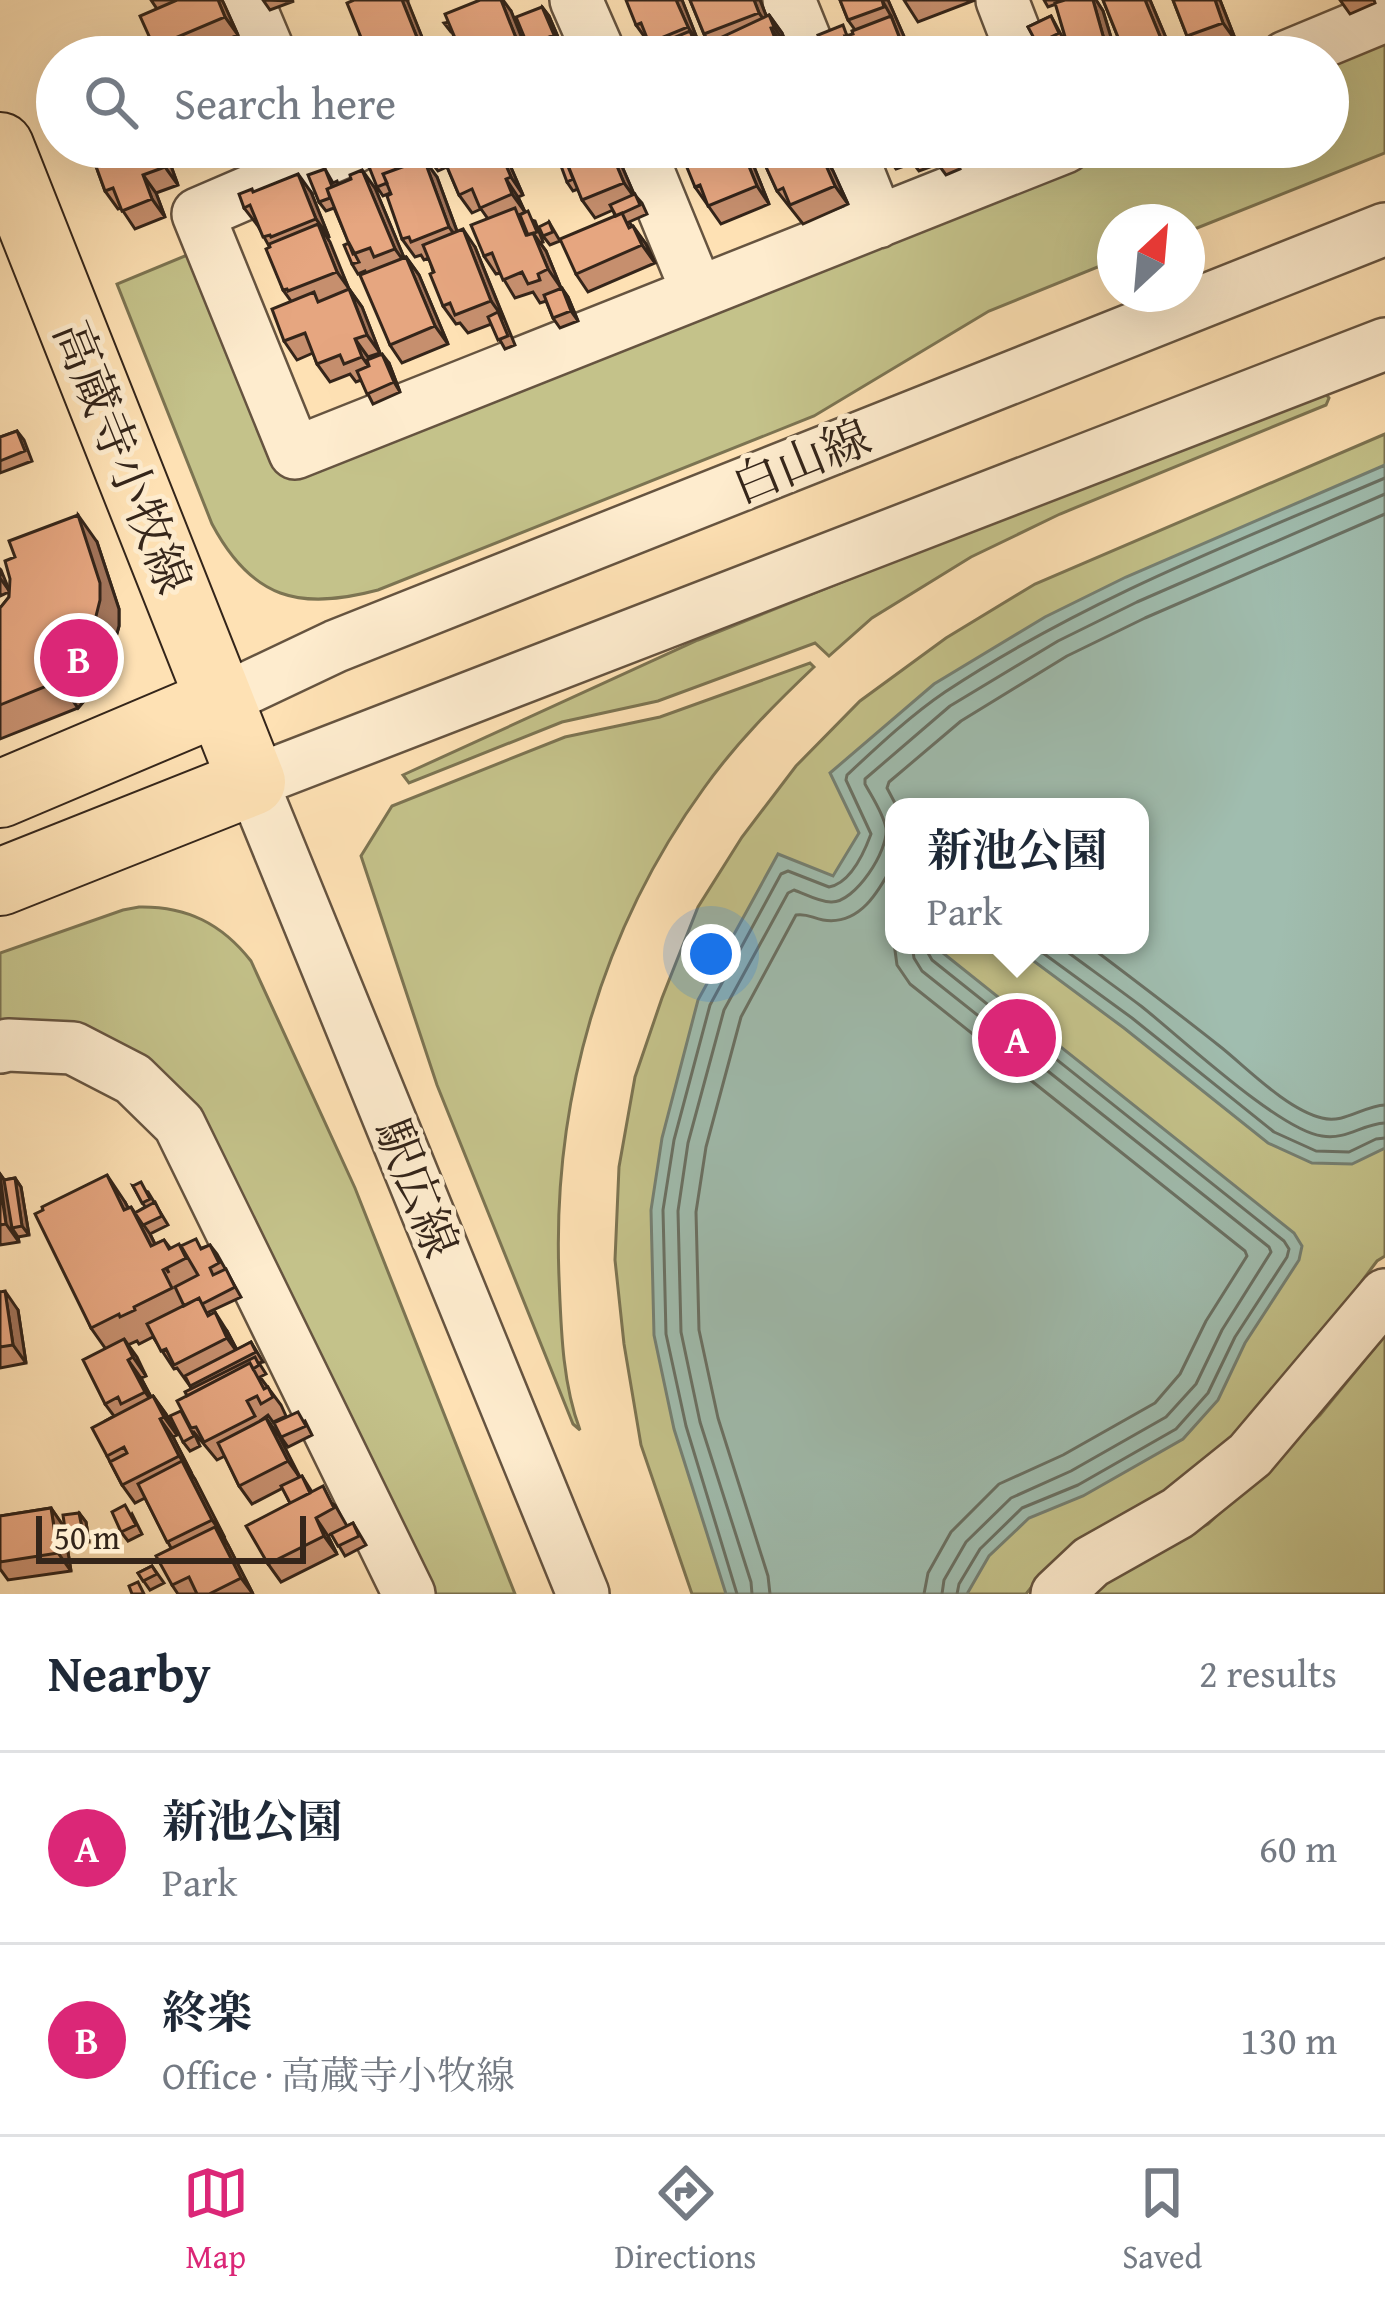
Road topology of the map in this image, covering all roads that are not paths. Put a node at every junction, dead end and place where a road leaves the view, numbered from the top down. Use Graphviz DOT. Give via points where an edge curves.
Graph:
graph roads {
  1 [pos="247,0"];
  2 [pos="576,0"];
  3 [pos="788,0"];
  4 [pos="1002,0"];
  5 [pos="1385,16"];
  6 [pos="262,36"];
  7 [pos="589,36"];
  8 [pos="803,36"];
  9 [pos="1016,36"];
  10 [pos="1337,36"];
  11 [pos="293,168"];
  12 [pos="647,168"];
  13 [pos="856,168"];
  14 [pos="1012,168"];
  15 [pos="4,169"];
  16 [pos="878,222"];
  17 [pos="1385,229"];
  18 [pos="698,291"];
  19 [pos="1385,344"];
  20 [pos="220,701"];
  21 [pos="252,782"];
  22 [pos="0,794"];
  23 [pos="0,882"];
  24 [pos="0,1047"];
  25 [pos="1385,1295"];
  26 [pos="409,1594"];
  27 [pos="583,1594"];
  28 [pos="1058,1594"];
  1 -- 6 [label="street"];
  2 -- 7 [label="street"];
  3 -- 8 [label="street"];
  4 -- 9 [label="street"];
  5 -- 10 [label="street"];
  11 -- 18 [label="street" via="198,214 295,453"];
  12 -- 18 [label="street"];
  13 -- 16 [label="street"];
  14 -- 16 [label="street"];
  15 -- 20 [label="main road, 高蔵寺小牧線"];
  16 -- 18 [label="street"];
  17 -- 20 [label="street, 白山線" via="336,646"];
  19 -- 21 [label="street, 白山線"];
  20 -- 21 [label="main road, 高蔵寺小牧線"];
  20 -- 22 [label="main road"];
  21 -- 23 [label="main road"];
  21 -- 27 [label="street, 駅広線"];
  24 -- 26 [label="street" via="74,1048 134,1079 179,1124"];
  25 -- 28 [label="street" via="1250,1455 1178,1514 1091,1562"];
}
